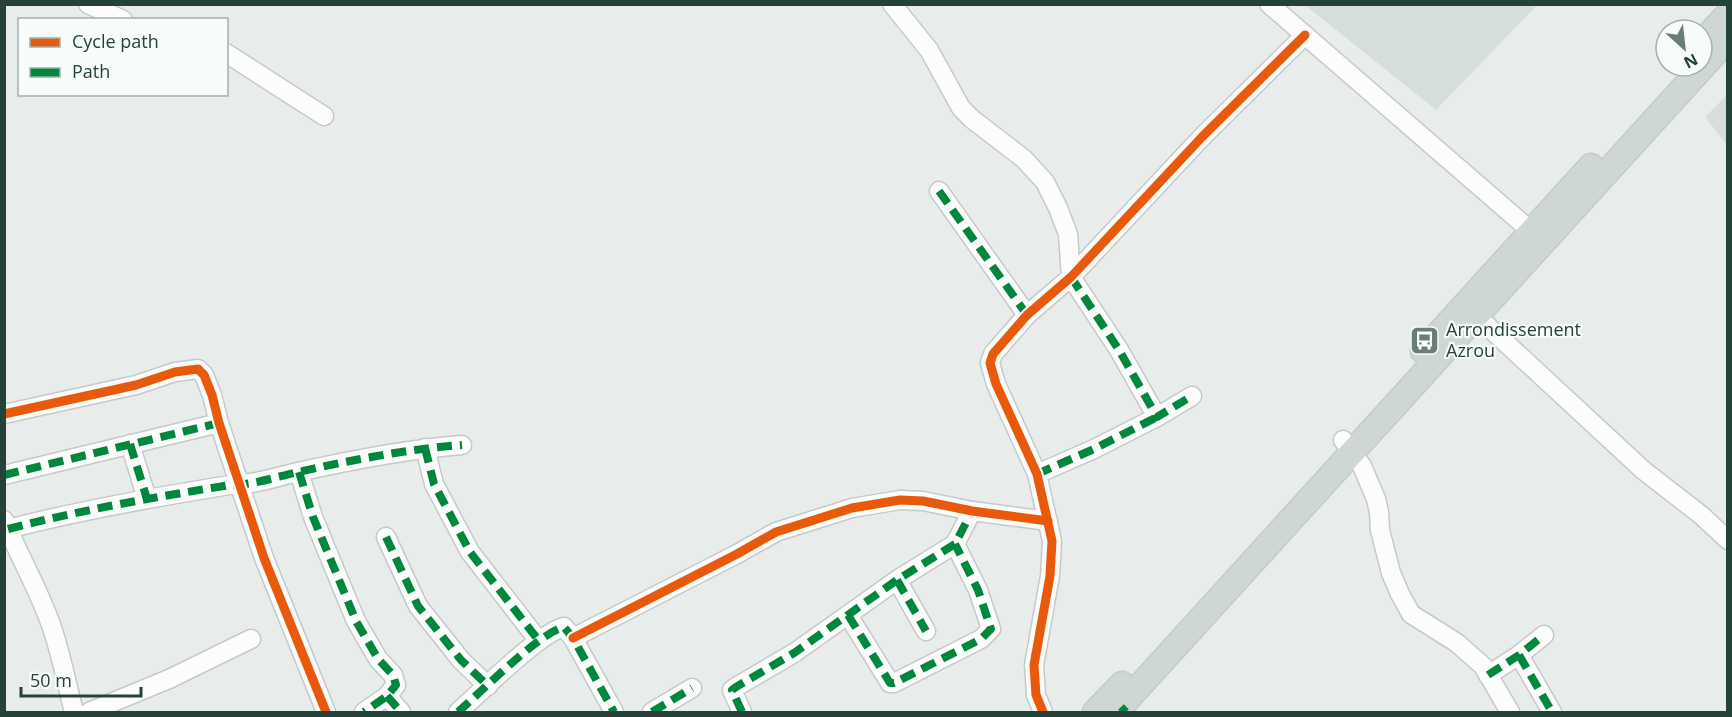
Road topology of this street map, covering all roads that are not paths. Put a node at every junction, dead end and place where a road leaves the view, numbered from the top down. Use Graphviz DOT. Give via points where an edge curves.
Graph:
graph roads {
  1 [pos="88,4"];
  2 [pos="892,4"];
  3 [pos="1269,4"];
  4 [pos="1728,14"];
  5 [pos="119,18"];
  6 [pos="1714,29"];
  7 [pos="1305,35"];
  8 [pos="1728,39"];
  9 [pos="228,54"];
  10 [pos="1672,78"];
  11 [pos="324,116"];
  12 [pos="1617,149"];
  13 [pos="939,191"];
  14 [pos="1531,231"];
  15 [pos="1071,277"];
  16 [pos="1471,311"];
  17 [pos="1027,315"];
  18 [pos="1192,396"];
  19 [pos="4,414"];
  20 [pos="1157,417"];
  21 [pos="219,423"];
  22 [pos="130,444"];
  23 [pos="462,445"];
  24 [pos="1348,446"];
  25 [pos="424,448"];
  26 [pos="299,472"];
  27 [pos="1037,474"];
  28 [pos="4,475"];
  29 [pos="240,485"];
  30 [pos="147,499"];
  31 [pos="972,511"];
  32 [pos="1048,521"];
  33 [pos="6,525"];
  34 [pos="386,537"];
  35 [pos="1728,540"];
  36 [pos="955,544"];
  37 [pos="897,580"];
  38 [pos="848,615"];
  39 [pos="926,631"];
  40 [pos="1544,635"];
  41 [pos="573,638"];
  42 [pos="251,639"];
  43 [pos="539,641"];
  44 [pos="1519,655"];
  45 [pos="1488,675"];
  46 [pos="488,686"];
  47 [pos="692,688"];
  48 [pos="387,696"];
  49 [pos="1121,711"];
  50 [pos="74,712"];
  51 [pos="89,712"];
  52 [pos="326,712"];
  53 [pos="364,712"];
  54 [pos="401,712"];
  55 [pos="458,712"];
  56 [pos="614,712"];
  57 [pos="652,712"];
  58 [pos="742,712"];
  59 [pos="1043,712"];
  60 [pos="1095,712"];
  61 [pos="1510,712"];
  62 [pos="1552,712"];
  1 -- 5 [label="street"];
  2 -- 15 [label="street" via="928,50 961,108 1024,159 1045,182 1068,234"];
  3 -- 7 [label="street"];
  4 -- 6 [label="main road"];
  7 -- 14 [label="street"];
  7 -- 15 [label="street" via="1202,137"];
  8 -- 12 [label="main road"];
  9 -- 11 [label="street"];
  10 -- 12 [label="main road"];
  12 -- 14 [label="main road"];
  12 -- 16 [label="main road"];
  13 -- 17 [label="street"];
  14 -- 16 [label="main road"];
  15 -- 17 [label="street"];
  15 -- 20 [label="street"];
  16 -- 24 [label="main road"];
  16 -- 35 [label="street" via="1643,470"];
  17 -- 27 [label="street" via="993,354 990,363"];
  18 -- 20 [label="street"];
  19 -- 21 [label="street" via="198,369 212,395"];
  20 -- 27 [label="street"];
  21 -- 22 [label="street"];
  21 -- 29 [label="street"];
  22 -- 28 [label="street"];
  22 -- 30 [label="street"];
  23 -- 25 [label="street"];
  24 -- 45 [label="street" via="1362,466 1376,499 1391,573 1411,614 1457,643"];
  24 -- 49 [label="main road"];
  24 -- 60 [label="main road"];
  25 -- 26 [label="street"];
  25 -- 43 [label="street" via="434,484 470,552"];
  26 -- 29 [label="street"];
  26 -- 48 [label="street" via="313,517 356,621 378,659 396,680"];
  27 -- 32 [label="street"];
  29 -- 30 [label="street"];
  29 -- 52 [label="street" via="264,558"];
  30 -- 33 [label="street"];
  31 -- 32 [label="street"];
  31 -- 36 [label="street"];
  31 -- 41 [label="street" via="900,500 852,508 776,532"];
  32 -- 59 [label="street" via="1052,541 1050,576 1034,665 1036,695"];
  33 -- 50 [label="street" via="51,624"];
  34 -- 46 [label="street" via="418,606 461,660"];
  36 -- 37 [label="street"];
  36 -- 38 [label="street" via="992,629 981,639 894,684"];
  37 -- 38 [label="street"];
  37 -- 39 [label="street"];
  38 -- 58 [label="street" via="732,690"];
  40 -- 44 [label="street"];
  41 -- 43 [label="street" via="564,627"];
  41 -- 56 [label="street"];
  42 -- 51 [label="street"];
  43 -- 46 [label="street"];
  44 -- 45 [label="street"];
  44 -- 62 [label="street"];
  45 -- 61 [label="street"];
  46 -- 55 [label="street"];
  47 -- 57 [label="street"];
  48 -- 53 [label="street"];
  48 -- 54 [label="street"];
}
